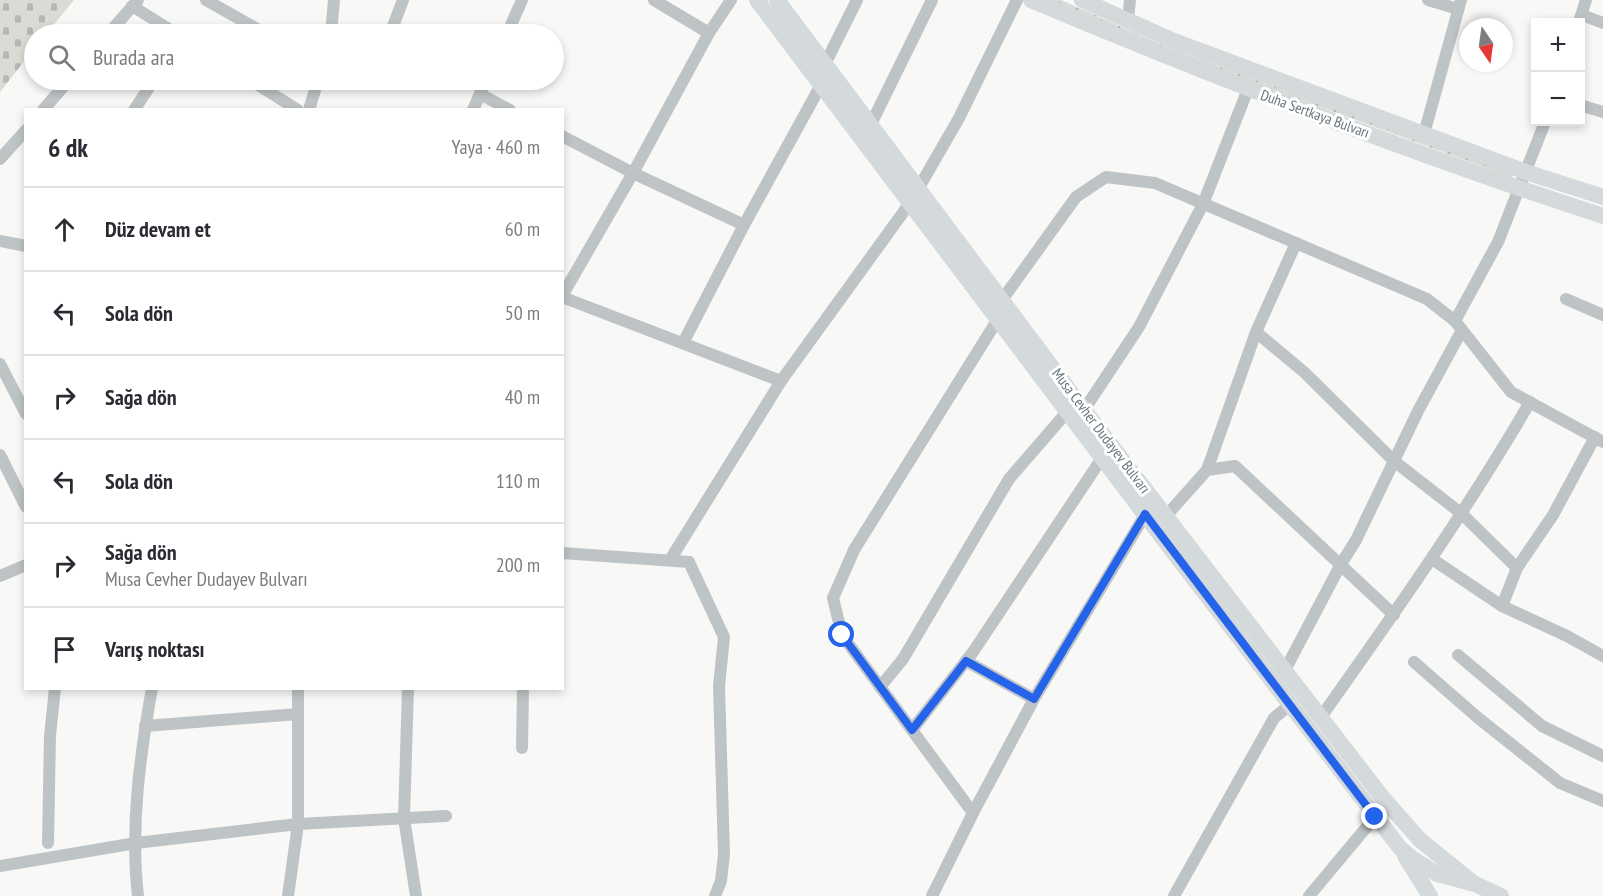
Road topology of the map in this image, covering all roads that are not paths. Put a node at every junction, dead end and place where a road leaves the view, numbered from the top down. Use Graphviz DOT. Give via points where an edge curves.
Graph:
graph roads {
  1 [pos="206,0"];
  2 [pos="334,0"];
  3 [pos="403,0"];
  4 [pos="522,0"];
  5 [pos="654,0"];
  6 [pos="730,0"];
  7 [pos="757,0"];
  8 [pos="777,0"];
  9 [pos="857,0"];
  10 [pos="932,0"];
  11 [pos="1017,0"];
  12 [pos="1031,0"];
  13 [pos="1082,0"];
  14 [pos="1130,0"];
  15 [pos="1428,0"];
  16 [pos="1586,0"];
  17 [pos="135,3"];
  18 [pos="1460,4"];
  19 [pos="1580,18"];
  20 [pos="1128,20"];
  21 [pos="1585,20"];
  22 [pos="1603,23"];
  23 [pos="117,24"];
  24 [pos="163,24"];
  25 [pos="248,24"];
  26 [pos="332,24"];
  27 [pos="394,24"];
  28 [pos="511,24"];
  29 [pos="709,33"];
  30 [pos="825,64"];
  31 [pos="821,85"];
  32 [pos="1248,89"];
  33 [pos="60,90"];
  34 [pos="147,90"];
  35 [pos="266,90"];
  36 [pos="315,90"];
  37 [pos="482,90"];
  38 [pos="480,94"];
  39 [pos="1585,106"];
  40 [pos="45,108"];
  41 [pos="135,108"];
  42 [pos="295,108"];
  43 [pos="310,108"];
  44 [pos="474,108"];
  45 [pos="506,108"];
  46 [pos="1603,112"];
  47 [pos="871,124"];
  48 [pos="1543,126"];
  49 [pos="24,131"];
  50 [pos="1424,134"];
  51 [pos="564,137"];
  52 [pos="0,159"];
  53 [pos="1526,172"];
  54 [pos="633,173"];
  55 [pos="918,188"];
  56 [pos="1520,189"];
  57 [pos="1603,197"];
  58 [pos="909,202"];
  59 [pos="1203,204"];
  60 [pos="1603,216"];
  61 [pos="744,225"];
  62 [pos="0,241"];
  63 [pos="1296,243"];
  64 [pos="24,246"];
  65 [pos="564,293"];
  66 [pos="564,297"];
  67 [pos="1566,298"];
  68 [pos="1002,300"];
  69 [pos="1603,315"];
  70 [pos="998,320"];
  71 [pos="1458,325"];
  72 [pos="1256,332"];
  73 [pos="683,343"];
  74 [pos="0,364"];
  75 [pos="781,381"];
  76 [pos="1530,402"];
  77 [pos="24,410"];
  78 [pos="1075,411"];
  79 [pos="1599,439"];
  80 [pos="0,455"];
  81 [pos="1102,458"];
  82 [pos="1394,461"];
  83 [pos="1207,470"];
  84 [pos="24,503"];
  85 [pos="1145,514"];
  86 [pos="1462,514"];
  87 [pos="1166,516"];
  88 [pos="564,554"];
  89 [pos="1432,559"];
  90 [pos="670,561"];
  91 [pos="1341,564"];
  92 [pos="24,566"];
  93 [pos="1517,568"];
  94 [pos="0,576"];
  95 [pos="1503,606"];
  96 [pos="1394,615"];
  97 [pos="1458,655"];
  98 [pos="1603,656"];
  99 [pos="966,661"];
  100 [pos="1414,662"];
  101 [pos="1285,670"];
  102 [pos="880,687"];
  103 [pos="55,690"];
  104 [pos="152,690"];
  105 [pos="298,690"];
  106 [pos="408,690"];
  107 [pos="523,690"];
  108 [pos="1034,699"];
  109 [pos="1290,705"];
  110 [pos="298,714"];
  111 [pos="1321,717"];
  112 [pos="145,726"];
  113 [pos="912,730"];
  114 [pos="522,748"];
  115 [pos="1603,756"];
  116 [pos="1603,801"];
  117 [pos="973,813"];
  118 [pos="446,816"];
  119 [pos="1375,817"];
  120 [pos="404,818"];
  121 [pos="298,824"];
  122 [pos="48,843"];
  123 [pos="136,843"];
  124 [pos="1400,848"];
  125 [pos="1436,854"];
  126 [pos="0,866"];
  127 [pos="1437,874"];
  128 [pos="1475,884"];
  129 [pos="138,896"];
  130 [pos="288,896"];
  131 [pos="416,896"];
  132 [pos="715,896"];
  133 [pos="932,896"];
  134 [pos="1174,896"];
  135 [pos="1309,896"];
  136 [pos="1430,896"];
  137 [pos="1440,896"];
  138 [pos="1452,896"];
  139 [pos="1501,896"];
  1 -- 25 [label="street"];
  2 -- 26 [label="street"];
  3 -- 27 [label="street"];
  4 -- 28 [label="street"];
  5 -- 29 [label="street"];
  6 -- 29 [label="street"];
  7 -- 31 [label="main road, Musa Cevher Dudayev Bulvarı"];
  8 -- 30 [label="main road, Musa Cevher Dudayev Bulvarı"];
  9 -- 30 [label="street"];
  10 -- 47 [label="street"];
  11 -- 55 [label="street" via="959,117"];
  12 -- 32 [label="main road, Duha Sertkaya Bulvarı"];
  13 -- 20 [label="main road, Duha Sertkaya Bulvarı"];
  14 -- 20 [label="street"];
  15 -- 18 [label="street"];
  16 -- 19 [label="street"];
  17 -- 23 [label="street"];
  17 -- 24 [label="street"];
  18 -- 50 [label="street"];
  20 -- 50 [label="main road, Duha Sertkaya Bulvarı"];
  21 -- 22 [label="street"];
  29 -- 54 [label="street"];
  30 -- 47 [label="main road, Musa Cevher Dudayev Bulvarı"];
  31 -- 58 [label="main road, Musa Cevher Dudayev Bulvarı"];
  31 -- 61 [label="street"];
  32 -- 56 [label="main road, Duha Sertkaya Bulvarı"];
  32 -- 59 [label="street"];
  33 -- 40 [label="street"];
  34 -- 41 [label="street"];
  35 -- 42 [label="street"];
  36 -- 43 [label="street"];
  37 -- 38 [label="street"];
  38 -- 44 [label="street"];
  38 -- 45 [label="street"];
  39 -- 46 [label="street"];
  47 -- 55 [label="main road, Musa Cevher Dudayev Bulvarı"];
  48 -- 53 [label="street"];
  49 -- 52 [label="street"];
  50 -- 53 [label="main road, Duha Sertkaya Bulvarı"];
  51 -- 54 [label="street"];
  53 -- 56 [label="street"];
  53 -- 57 [label="main road, Duha Sertkaya Bulvarı"];
  54 -- 61 [label="street"];
  54 -- 65 [label="street"];
  55 -- 58 [label="street"];
  55 -- 68 [label="main road, Musa Cevher Dudayev Bulvarı"];
  56 -- 60 [label="main road, Duha Sertkaya Bulvarı"];
  56 -- 71 [label="street"];
  58 -- 70 [label="main road, Musa Cevher Dudayev Bulvarı"];
  58 -- 75 [label="street"];
  59 -- 63 [label="street"];
  59 -- 68 [label="street" via="1155,183 1106,177 1076,197"];
  59 -- 78 [label="street" via="1139,327"];
  61 -- 73 [label="street"];
  62 -- 64 [label="street"];
  63 -- 71 [label="street" via="1426,299"];
  63 -- 72 [label="street"];
  66 -- 73 [label="street"];
  67 -- 69 [label="street"];
  68 -- 78 [label="main road, Musa Cevher Dudayev Bulvarı"];
  70 -- 78 [label="main road, Musa Cevher Dudayev Bulvarı"];
  70 -- 102 [label="street" via="854,550 833,598 842,635"];
  71 -- 76 [label="street" via="1511,392"];
  71 -- 82 [label="street"];
  72 -- 82 [label="street" via="1304,372"];
  72 -- 83 [label="street"];
  73 -- 75 [label="street"];
  74 -- 77 [label="street"];
  75 -- 90 [label="street"];
  76 -- 79 [label="street"];
  76 -- 86 [label="street"];
  78 -- 81 [label="main road, Musa Cevher Dudayev Bulvarı"];
  78 -- 87 [label="main road, Musa Cevher Dudayev Bulvarı"];
  78 -- 102 [label="street" via="1009,479 903,659"];
  79 -- 93 [label="street"];
  80 -- 84 [label="street"];
  81 -- 85 [label="main road, Musa Cevher Dudayev Bulvarı"];
  81 -- 99 [label="street"];
  82 -- 86 [label="street"];
  82 -- 91 [label="street"];
  83 -- 87 [label="street"];
  83 -- 91 [label="street" via="1235,466"];
  85 -- 108 [label="street"];
  85 -- 109 [label="main road, Musa Cevher Dudayev Bulvarı"];
  86 -- 89 [label="street"];
  86 -- 93 [label="street"];
  87 -- 101 [label="main road, Musa Cevher Dudayev Bulvarı"];
  88 -- 90 [label="street"];
  89 -- 95 [label="street"];
  89 -- 96 [label="street"];
  90 -- 132 [label="street" via="689,562 724,637 719,686 724,854"];
  91 -- 96 [label="street"];
  91 -- 101 [label="street"];
  92 -- 94 [label="street"];
  93 -- 95 [label="street"];
  95 -- 98 [label="street"];
  96 -- 111 [label="street"];
  97 -- 115 [label="street" via="1542,726"];
  99 -- 108 [label="street"];
  99 -- 113 [label="street"];
  100 -- 116 [label="street" via="1560,783"];
  101 -- 111 [label="main road, Musa Cevher Dudayev Bulvarı"];
  102 -- 113 [label="street"];
  103 -- 122 [label="street"];
  104 -- 112 [label="street"];
  105 -- 110 [label="street"];
  106 -- 120 [label="street"];
  107 -- 114 [label="street"];
  108 -- 117 [label="street"];
  109 -- 119 [label="main road, Musa Cevher Dudayev Bulvarı"];
  109 -- 134 [label="street" via="1274,718"];
  110 -- 112 [label="street"];
  110 -- 121 [label="street"];
  111 -- 125 [label="main road, Musa Cevher Dudayev Bulvarı" via="1393,811"];
  112 -- 123 [label="street" via="136,802"];
  113 -- 117 [label="street"];
  117 -- 133 [label="street"];
  118 -- 120 [label="street"];
  119 -- 124 [label="main road, Musa Cevher Dudayev Bulvarı"];
  119 -- 135 [label="street"];
  120 -- 121 [label="street"];
  120 -- 131 [label="street"];
  121 -- 123 [label="street"];
  121 -- 130 [label="street"];
  123 -- 126 [label="street"];
  123 -- 129 [label="street"];
  124 -- 127 [label="main road, Musa Cevher Dudayev Bulvarı"];
  124 -- 136 [label="main road, Musa Cevher Dudayev Bulvarı"];
  125 -- 127 [label="main road"];
  125 -- 128 [label="main road, Musa Cevher Dudayev Bulvarı"];
  127 -- 128 [label="main road, Musa Cevher Dudayev Bulvarı"];
  127 -- 137 [label="main road"];
  128 -- 138 [label="main road" via="1462,887"];
  128 -- 139 [label="main road"];
}
